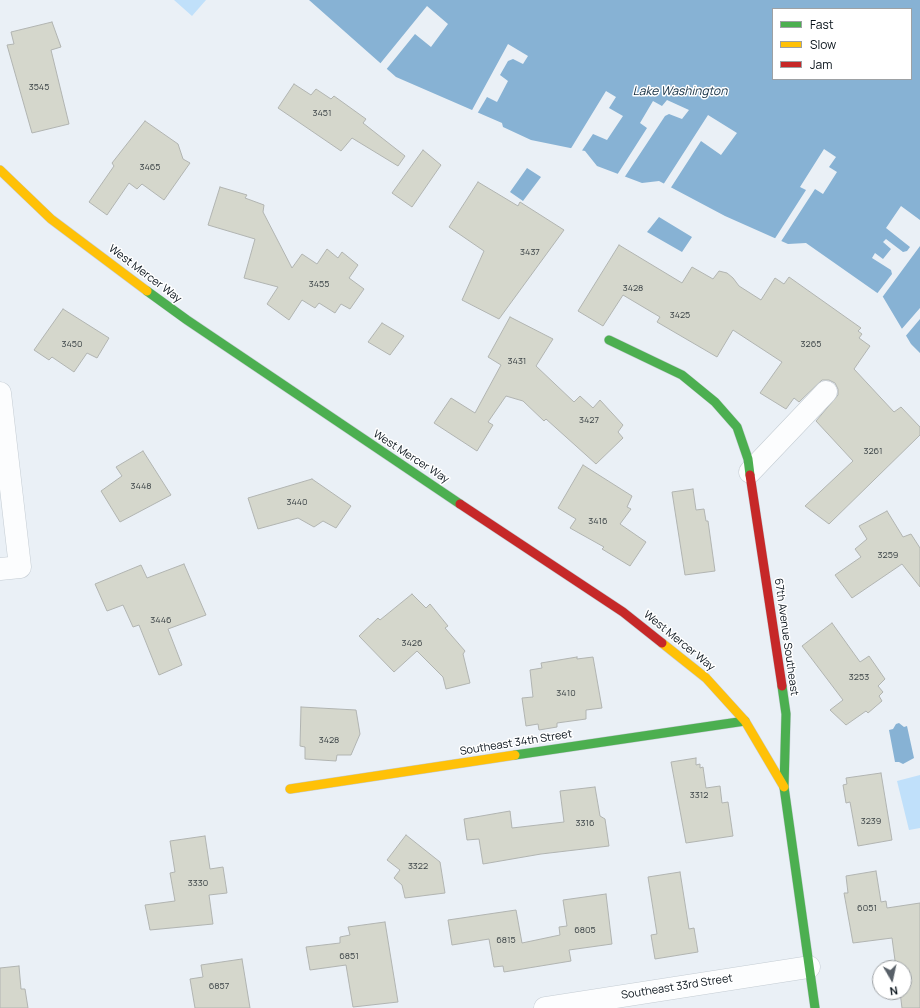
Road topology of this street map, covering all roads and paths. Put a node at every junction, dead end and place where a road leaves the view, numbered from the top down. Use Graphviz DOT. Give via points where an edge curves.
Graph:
graph roads {
  1 [pos="0,170"];
  2 [pos="609,340"];
  3 [pos="826,392"];
  4 [pos="0,393"];
  5 [pos="3,433"];
  6 [pos="750,472"];
  7 [pos="10,568"];
  8 [pos="745,721"];
  9 [pos="784,787"];
  10 [pos="290,789"];
  11 [pos="809,967"];
  12 [pos="545,1008"];
  13 [pos="815,1008"];
  1 -- 8 [label="street, West Mercer Way" via="51,219 187,320 377,450 624,612 706,678"];
  2 -- 6 [label="street, 67th Avenue Southeast" via="682,375 715,402 737,427"];
  3 -- 6 [label="street"];
  4 -- 5 [label="street"];
  5 -- 7 [label="street"];
  6 -- 9 [label="street, 67th Avenue Southeast" via="786,714"];
  8 -- 9 [label="street, West Mercer Way"];
  8 -- 10 [label="street, Southeast 34th Street"];
  9 -- 11 [label="street, 67th Avenue Southeast"];
  11 -- 12 [label="street, Southeast 33rd Street"];
  11 -- 13 [label="street, 67th Avenue Southeast"];
}
